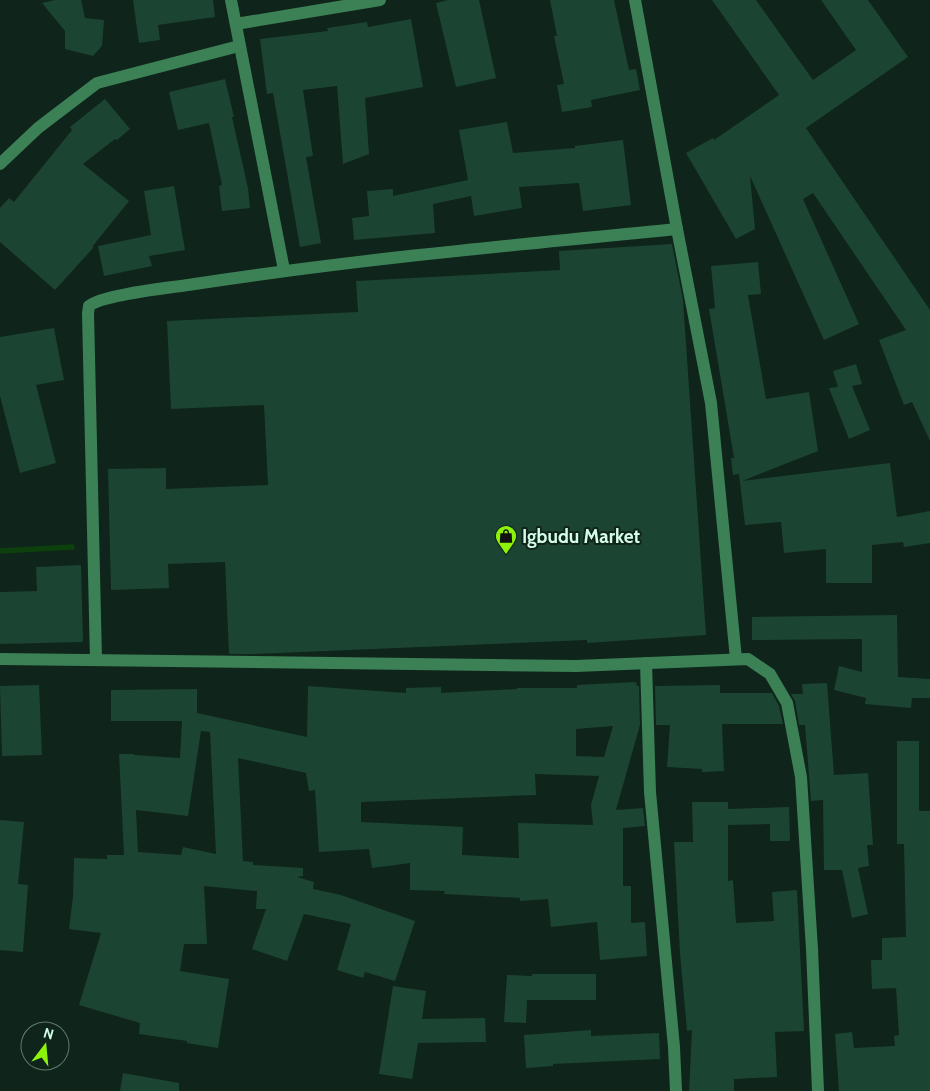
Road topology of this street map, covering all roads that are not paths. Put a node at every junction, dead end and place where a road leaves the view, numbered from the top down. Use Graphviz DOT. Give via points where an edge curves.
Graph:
graph roads {
  1 [pos="231,0"];
  2 [pos="380,0"];
  3 [pos="635,0"];
  4 [pos="236,24"];
  5 [pos="239,46"];
  6 [pos="0,164"];
  7 [pos="677,229"];
  8 [pos="284,270"];
  9 [pos="0,659"];
  10 [pos="736,659"];
  11 [pos="96,660"];
  12 [pos="646,663"];
  13 [pos="676,1091"];
  14 [pos="818,1091"];
  1 -- 4 [label="street"];
  2 -- 4 [label="street"];
  3 -- 7 [label="street"];
  4 -- 5 [label="street"];
  5 -- 6 [label="street" via="97,83 38,128"];
  5 -- 8 [label="street"];
  7 -- 8 [label="street"];
  7 -- 10 [label="street" via="711,403"];
  8 -- 11 [label="street" via="131,294 93,302 88,306"];
  9 -- 11 [label="street"];
  10 -- 12 [label="street"];
  10 -- 14 [label="street" via="748,659 770,674 787,703 791,721 801,777"];
  11 -- 12 [label="street" via="576,666"];
  12 -- 13 [label="street" via="650,792"];
}
